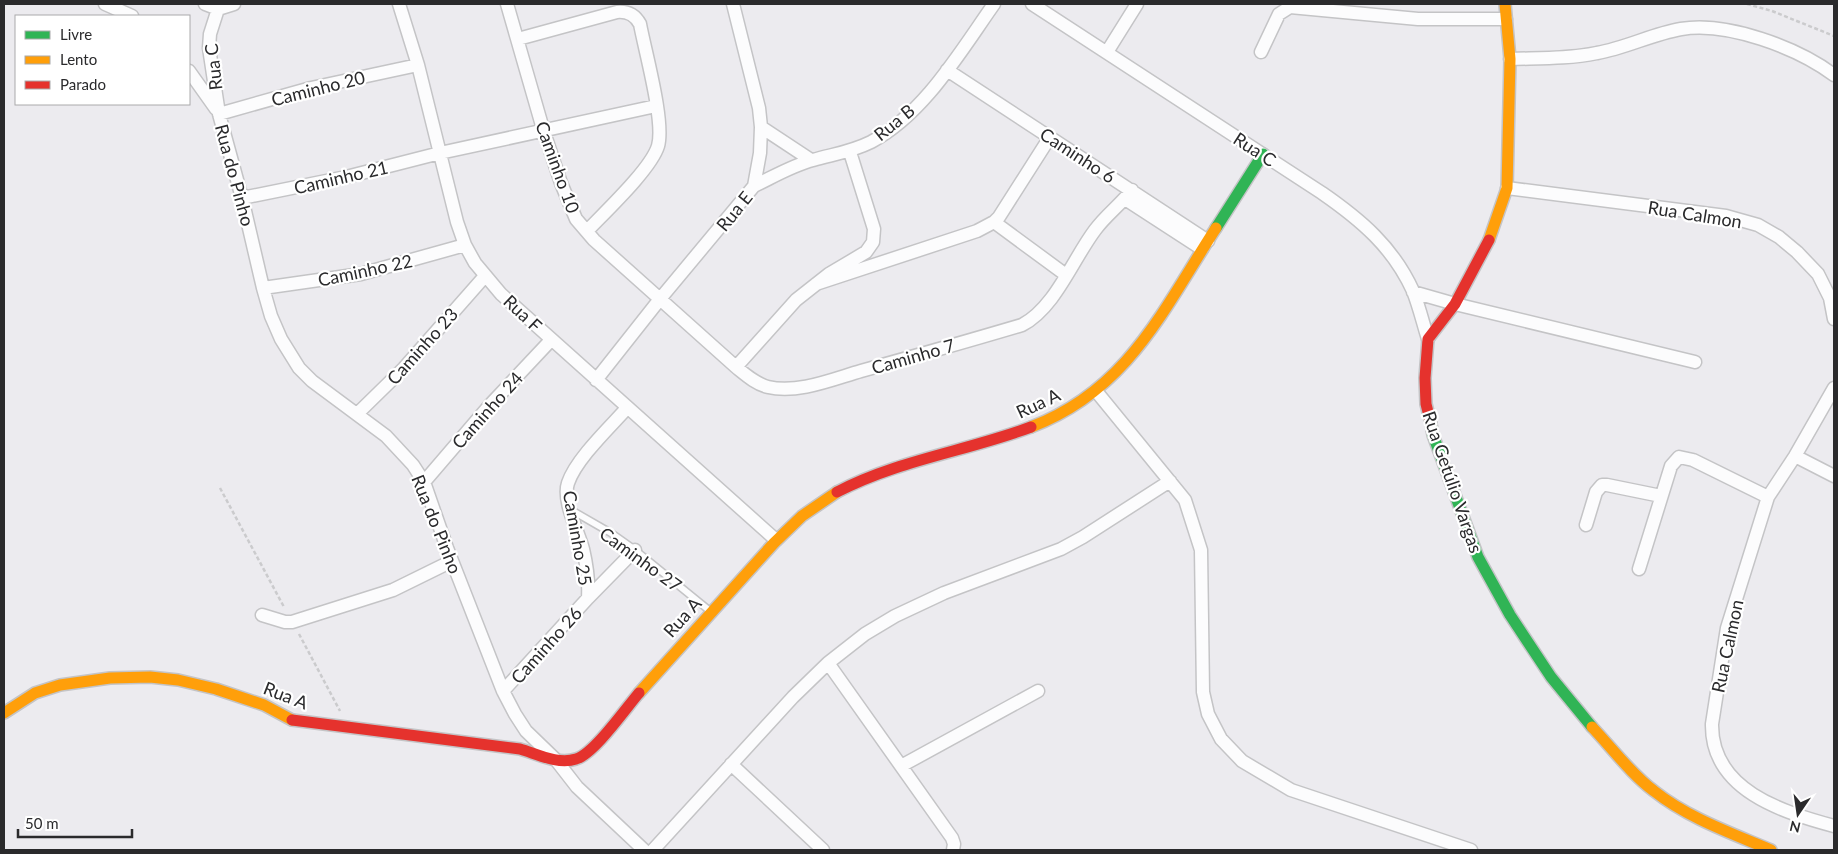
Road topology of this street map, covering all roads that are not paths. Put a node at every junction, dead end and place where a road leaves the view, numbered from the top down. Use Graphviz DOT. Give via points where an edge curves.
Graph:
graph roads {
  1 [pos="105,4"];
  2 [pos="205,4"];
  3 [pos="234,4"];
  4 [pos="399,4"];
  5 [pos="507,4"];
  6 [pos="733,4"];
  7 [pos="994,4"];
  8 [pos="1032,4"];
  9 [pos="1137,4"];
  10 [pos="1505,4"];
  11 [pos="218,9"];
  12 [pos="130,15"];
  13 [pos="1506,19"];
  14 [pos="518,39"];
  15 [pos="1107,52"];
  16 [pos="1261,52"];
  17 [pos="1510,59"];
  18 [pos="418,65"];
  19 [pos="947,70"];
  20 [pos="190,72"];
  21 [pos="1834,75"];
  22 [pos="656,106"];
  23 [pos="218,114"];
  24 [pos="761,127"];
  25 [pos="543,129"];
  26 [pos="1050,137"];
  27 [pos="850,152"];
  28 [pos="440,153"];
  29 [pos="1263,154"];
  30 [pos="812,160"];
  31 [pos="754,186"];
  32 [pos="1507,188"];
  33 [pos="1128,195"];
  34 [pos="242,198"];
  35 [pos="994,222"];
  36 [pos="586,231"];
  37 [pos="465,245"];
  38 [pos="1205,245"];
  39 [pos="1066,275"];
  40 [pos="485,276"];
  41 [pos="816,284"];
  42 [pos="263,288"];
  43 [pos="1413,292"];
  44 [pos="660,299"];
  45 [pos="1455,304"];
  46 [pos="1834,319"];
  47 [pos="1428,339"];
  48 [pos="551,340"];
  49 [pos="1695,362"];
  50 [pos="736,367"];
  51 [pos="596,380"];
  52 [pos="1834,390"];
  53 [pos="1096,391"];
  54 [pos="627,408"];
  55 [pos="357,414"];
  56 [pos="1795,456"];
  57 [pos="1834,476"];
  58 [pos="1170,481"];
  59 [pos="424,482"];
  60 [pos="1661,496"];
  61 [pos="1768,496"];
  62 [pos="570,510"];
  63 [pos="1586,525"];
  64 [pos="776,540"];
  65 [pos="635,550"];
  66 [pos="452,561"];
  67 [pos="1639,569"];
  68 [pos="588,598"];
  69 [pos="711,611"];
  70 [pos="262,615"];
  71 [pos="828,663"];
  72 [pos="503,691"];
  73 [pos="1038,691"];
  74 [pos="4,713"];
  75 [pos="556,760"];
  76 [pos="730,764"];
  77 [pos="900,766"];
  78 [pos="1834,826"];
  79 [pos="644,850"];
  80 [pos="653,850"];
  81 [pos="823,850"];
  82 [pos="953,850"];
  83 [pos="1472,850"];
  84 [pos="1771,850"];
  1 -- 12 [label="street"];
  2 -- 11 [label="street"];
  3 -- 11 [label="street"];
  4 -- 18 [label="street, Rua F"];
  5 -- 14 [label="street, Caminho 10"];
  6 -- 24 [label="street, Rua E"];
  7 -- 19 [label="street, Rua B"];
  8 -- 15 [label="street, Rua C"];
  9 -- 15 [label="street"];
  10 -- 13 [label="street"];
  11 -- 23 [label="street, Rua C" via="209,48"];
  13 -- 16 [label="street" via="1418,19 1290,6 1279,14"];
  13 -- 17 [label="street"];
  14 -- 22 [label="street" via="625,11 640,24"];
  14 -- 25 [label="street, Caminho 10"];
  15 -- 29 [label="street, Rua C"];
  17 -- 21 [label="street" via="1598,53 1683,28 1730,29 1798,54"];
  17 -- 32 [label="street"];
  18 -- 23 [label="street, Caminho 20" via="311,88"];
  18 -- 28 [label="street, Rua F"];
  19 -- 26 [label="street, Caminho 6"];
  19 -- 27 [label="street, Rua B" via="901,122"];
  20 -- 23 [label="street"];
  22 -- 25 [label="street, Caminho 21"];
  22 -- 36 [label="street" via="660,136 653,156"];
  23 -- 34 [label="street, Rua do Pinho"];
  24 -- 30 [label="street"];
  24 -- 31 [label="street, Rua E"];
  25 -- 28 [label="street, Caminho 21"];
  25 -- 36 [label="street, Caminho 10" via="568,202"];
  26 -- 33 [label="street, Caminho 6"];
  26 -- 35 [label="street"];
  27 -- 30 [label="street, Rua B"];
  27 -- 41 [label="street" via="874,229 873,242 862,256"];
  28 -- 34 [label="street, Caminho 21" via="346,177"];
  28 -- 37 [label="street, Rua F"];
  29 -- 38 [label="street, Rua A"];
  29 -- 43 [label="street, Rua C" via="1367,226 1386,248"];
  30 -- 31 [label="street, Rua B"];
  31 -- 44 [label="street, Rua E"];
  32 -- 45 [label="street" via="1489,240"];
  32 -- 46 [label="street, Rua Calmon" via="1726,216 1758,225 1779,237 1818,274 1830,298"];
  33 -- 38 [label="street, Caminho 6"];
  33 -- 39 [label="street, Caminho 7" via="1103,220"];
  34 -- 42 [label="street, Rua do Pinho"];
  35 -- 39 [label="street"];
  35 -- 41 [label="street" via="977,231"];
  36 -- 44 [label="street, Caminho 10"];
  37 -- 40 [label="street, Rua F"];
  37 -- 42 [label="street, Caminho 22" via="361,274"];
  38 -- 53 [label="street, Rua A" via="1147,336"];
  39 -- 50 [label="street, Caminho 7" via="1039,313 1022,325 905,359 789,388 767,387"];
  40 -- 48 [label="street, Rua F"];
  40 -- 55 [label="street, Caminho 23" via="404,368"];
  41 -- 50 [label="street" via="781,315"];
  42 -- 55 [label="street, Rua do Pinho" via="281,339 299,368 322,390"];
  43 -- 45 [label="street"];
  43 -- 47 [label="street, Rua C"];
  44 -- 50 [label="street, Caminho 7"];
  44 -- 51 [label="street, Rua E"];
  45 -- 47 [label="street"];
  45 -- 49 [label="street"];
  47 -- 84 [label="street, Rua Getúlio Vargas" via="1426,404 1433,435 1478,556 1533,650 1589,724 1652,790 1689,814"];
  48 -- 51 [label="street, Rua F"];
  48 -- 59 [label="street, Caminho 24"];
  51 -- 54 [label="street, Rua F"];
  52 -- 56 [label="street, Rua Calmon"];
  53 -- 58 [label="street"];
  53 -- 64 [label="street, Rua A" via="1061,414 1038,424 852,484 809,509"];
  54 -- 62 [label="street, Caminho 25" via="572,474 566,496"];
  54 -- 64 [label="street, Rua F"];
  55 -- 59 [label="street, Rua do Pinho" via="400,449"];
  56 -- 57 [label="street"];
  56 -- 61 [label="street, Rua Calmon"];
  58 -- 71 [label="street" via="1061,549 944,593 895,616"];
  58 -- 83 [label="street" via="1185,500 1200,550 1203,692 1208,714 1221,739 1242,761 1291,790"];
  59 -- 66 [label="street, Rua do Pinho"];
  60 -- 61 [label="street" via="1671,466 1679,457 1685,457"];
  60 -- 63 [label="street" via="1602,485 1596,492"];
  60 -- 67 [label="street"];
  61 -- 78 [label="street, Rua Calmon" via="1727,628 1712,737 1717,755 1729,774 1748,791 1787,812"];
  62 -- 65 [label="lane, Caminho 27"];
  62 -- 68 [label="street, Caminho 25" via="587,566"];
  64 -- 69 [label="street, Rua A"];
  65 -- 68 [label="street, Caminho 26"];
  65 -- 69 [label="lane, Caminho 27"];
  66 -- 70 [label="street" via="393,590 292,622"];
  66 -- 72 [label="street, Rua do Pinho"];
  68 -- 72 [label="street, Caminho 26"];
  69 -- 75 [label="street, Rua A" via="593,748 575,760"];
  71 -- 76 [label="street"];
  71 -- 77 [label="street"];
  72 -- 75 [label="street, Rua do Pinho" via="526,731"];
  73 -- 77 [label="street"];
  74 -- 75 [label="street, Rua A" via="35,693 60,685 110,678 163,678 258,702 300,722 505,746"];
  75 -- 79 [label="street, Rua do Pinho" via="577,787"];
  76 -- 80 [label="street"];
  76 -- 81 [label="street"];
  77 -- 82 [label="street" via="952,838"];
}
